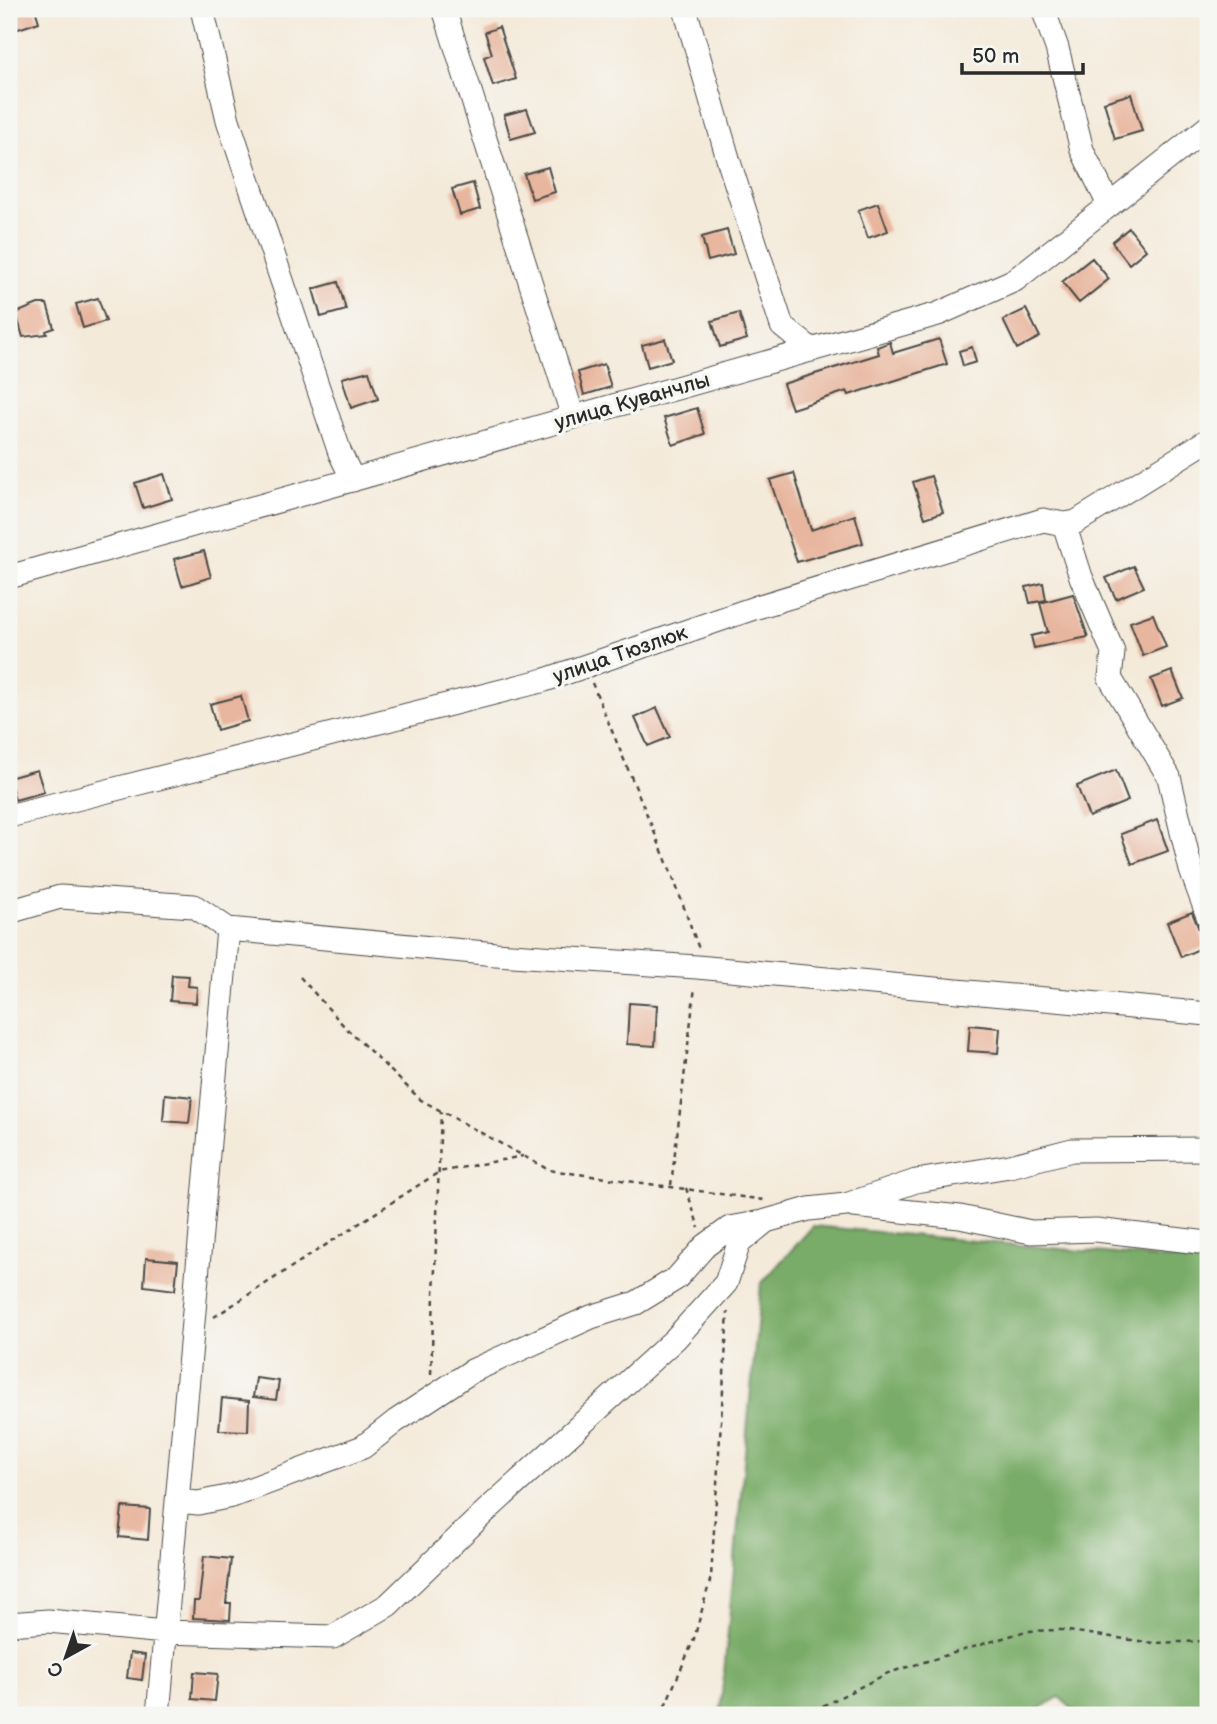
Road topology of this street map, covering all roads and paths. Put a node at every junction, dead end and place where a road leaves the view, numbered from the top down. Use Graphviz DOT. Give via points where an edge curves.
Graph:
graph roads {
  1 [pos="202,9"];
  2 [pos="444,9"];
  3 [pos="685,9"];
  4 [pos="1043,9"];
  5 [pos="1208,127"];
  6 [pos="1110,205"];
  7 [pos="812,350"];
  8 [pos="573,418"];
  9 [pos="1208,440"];
  10 [pos="353,480"];
  11 [pos="1063,524"];
  12 [pos="9,577"];
  13 [pos="587,666"];
  14 [pos="9,817"];
  15 [pos="9,912"];
  16 [pos="1208,916"];
  17 [pos="228,929"];
  18 [pos="697,967"];
  19 [pos="300,977"];
  20 [pos="1208,1014"];
  21 [pos="441,1111"];
  22 [pos="1208,1149"];
  23 [pos="523,1156"];
  24 [pos="439,1172"];
  25 [pos="671,1185"];
  26 [pos="846,1205"];
  27 [pos="765,1211"];
  28 [pos="1208,1243"];
  29 [pos="726,1283"];
  30 [pos="192,1331"];
  31 [pos="430,1398"];
  32 [pos="177,1501"];
  33 [pos="9,1624"];
  34 [pos="165,1632"];
  35 [pos="1208,1642"];
  36 [pos="158,1715"];
  37 [pos="661,1715"];
  38 [pos="805,1715"];
  1 -- 10 [label="street" via="228,120"];
  2 -- 8 [label="street"];
  3 -- 7 [label="street" via="782,326"];
  4 -- 6 [label="street" via="1082,150"];
  5 -- 6 [label="street, улица Куванчлы"];
  6 -- 7 [label="street, улица Куванчлы" via="1015,280 938,314"];
  7 -- 8 [label="street, улица Куванчлы"];
  8 -- 10 [label="street, улица Куванчлы"];
  9 -- 11 [label="street, улица Тюзлюк" via="1076,522"];
  10 -- 12 [label="street, улица Куванчлы"];
  11 -- 13 [label="street, улица Тюзлюк" via="1043,520 757,607"];
  11 -- 16 [label="street" via="1113,652 1110,678 1169,777 1191,870"];
  13 -- 14 [label="street, улица Тюзлюк"];
  13 -- 18 [label="path" via="673,877 699,952"];
  15 -- 17 [label="street" via="60,897 194,906"];
  17 -- 18 [label="street"];
  17 -- 30 [label="street"];
  18 -- 20 [label="street"];
  18 -- 25 [label="path"];
  19 -- 21 [label="path" via="421,1100"];
  21 -- 23 [label="path"];
  21 -- 24 [label="path"];
  22 -- 26 [label="street" via="1072,1150 1010,1166 916,1181"];
  23 -- 24 [label="path"];
  23 -- 25 [label="path" via="549,1170"];
  24 -- 30 [label="path"];
  24 -- 31 [label="path"];
  25 -- 27 [label="path"];
  26 -- 27 [label="street"];
  26 -- 28 [label="street" via="960,1217 1031,1232 1096,1230"];
  27 -- 29 [label="street" via="739,1243"];
  27 -- 31 [label="street" via="730,1228 705,1246 677,1278 636,1303 591,1317 472,1371"];
  29 -- 34 [label="street" via="675,1339 388,1605 333,1637"];
  29 -- 37 [label="path" via="729,1332 711,1577 694,1639"];
  30 -- 32 [label="street"];
  31 -- 32 [label="street" via="363,1447 232,1496 198,1503"];
  32 -- 34 [label="street"];
  33 -- 34 [label="street" via="48,1621"];
  34 -- 36 [label="street"];
  35 -- 38 [label="path" via="1153,1643 1062,1630 1026,1631 888,1674"];
}
